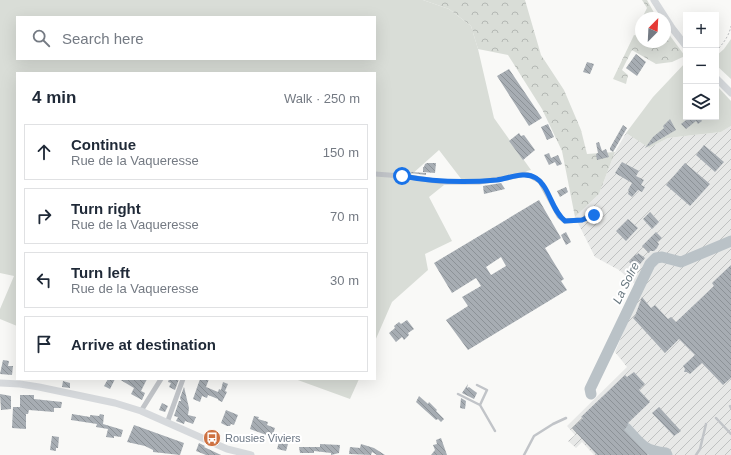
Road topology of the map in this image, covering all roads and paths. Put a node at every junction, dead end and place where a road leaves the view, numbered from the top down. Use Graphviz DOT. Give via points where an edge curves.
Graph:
graph roads {
  1 [pos="654,0"];
  2 [pos="731,26"];
  3 [pos="683,42"];
  4 [pos="719,48"];
  5 [pos="719,81"];
  6 [pos="731,93"];
  7 [pos="376,174"];
  8 [pos="594,215"];
  9 [pos="160,380"];
  10 [pos="183,380"];
  11 [pos="0,383"];
  12 [pos="477,385"];
  13 [pos="458,394"];
  14 [pos="480,405"];
  15 [pos="141,411"];
  16 [pos="566,418"];
  17 [pos="716,418"];
  18 [pos="167,423"];
  19 [pos="706,424"];
  20 [pos="495,431"];
  21 [pos="731,434"];
  22 [pos="225,452"];
  23 [pos="251,455"];
  24 [pos="524,455"];
  25 [pos="696,455"];
  1 -- 3 [label="street"];
  2 -- 4 [label="path" via="728,36"];
  5 -- 6 [label="street"];
  7 -- 8 [label="street" via="443,182 479,182 525,174 540,181 559,216 565,221 582,220"];
  9 -- 15 [label="street"];
  10 -- 18 [label="street"];
  11 -- 15 [label="street" via="44,388 116,403"];
  12 -- 14 [label="lane" via="487,390"];
  13 -- 14 [label="lane"];
  14 -- 20 [label="lane"];
  15 -- 18 [label="street"];
  16 -- 24 [label="lane" via="534,436"];
  17 -- 21 [label="lane"];
  18 -- 22 [label="street"];
  19 -- 25 [label="lane"];
  22 -- 23 [label="street"];
}
